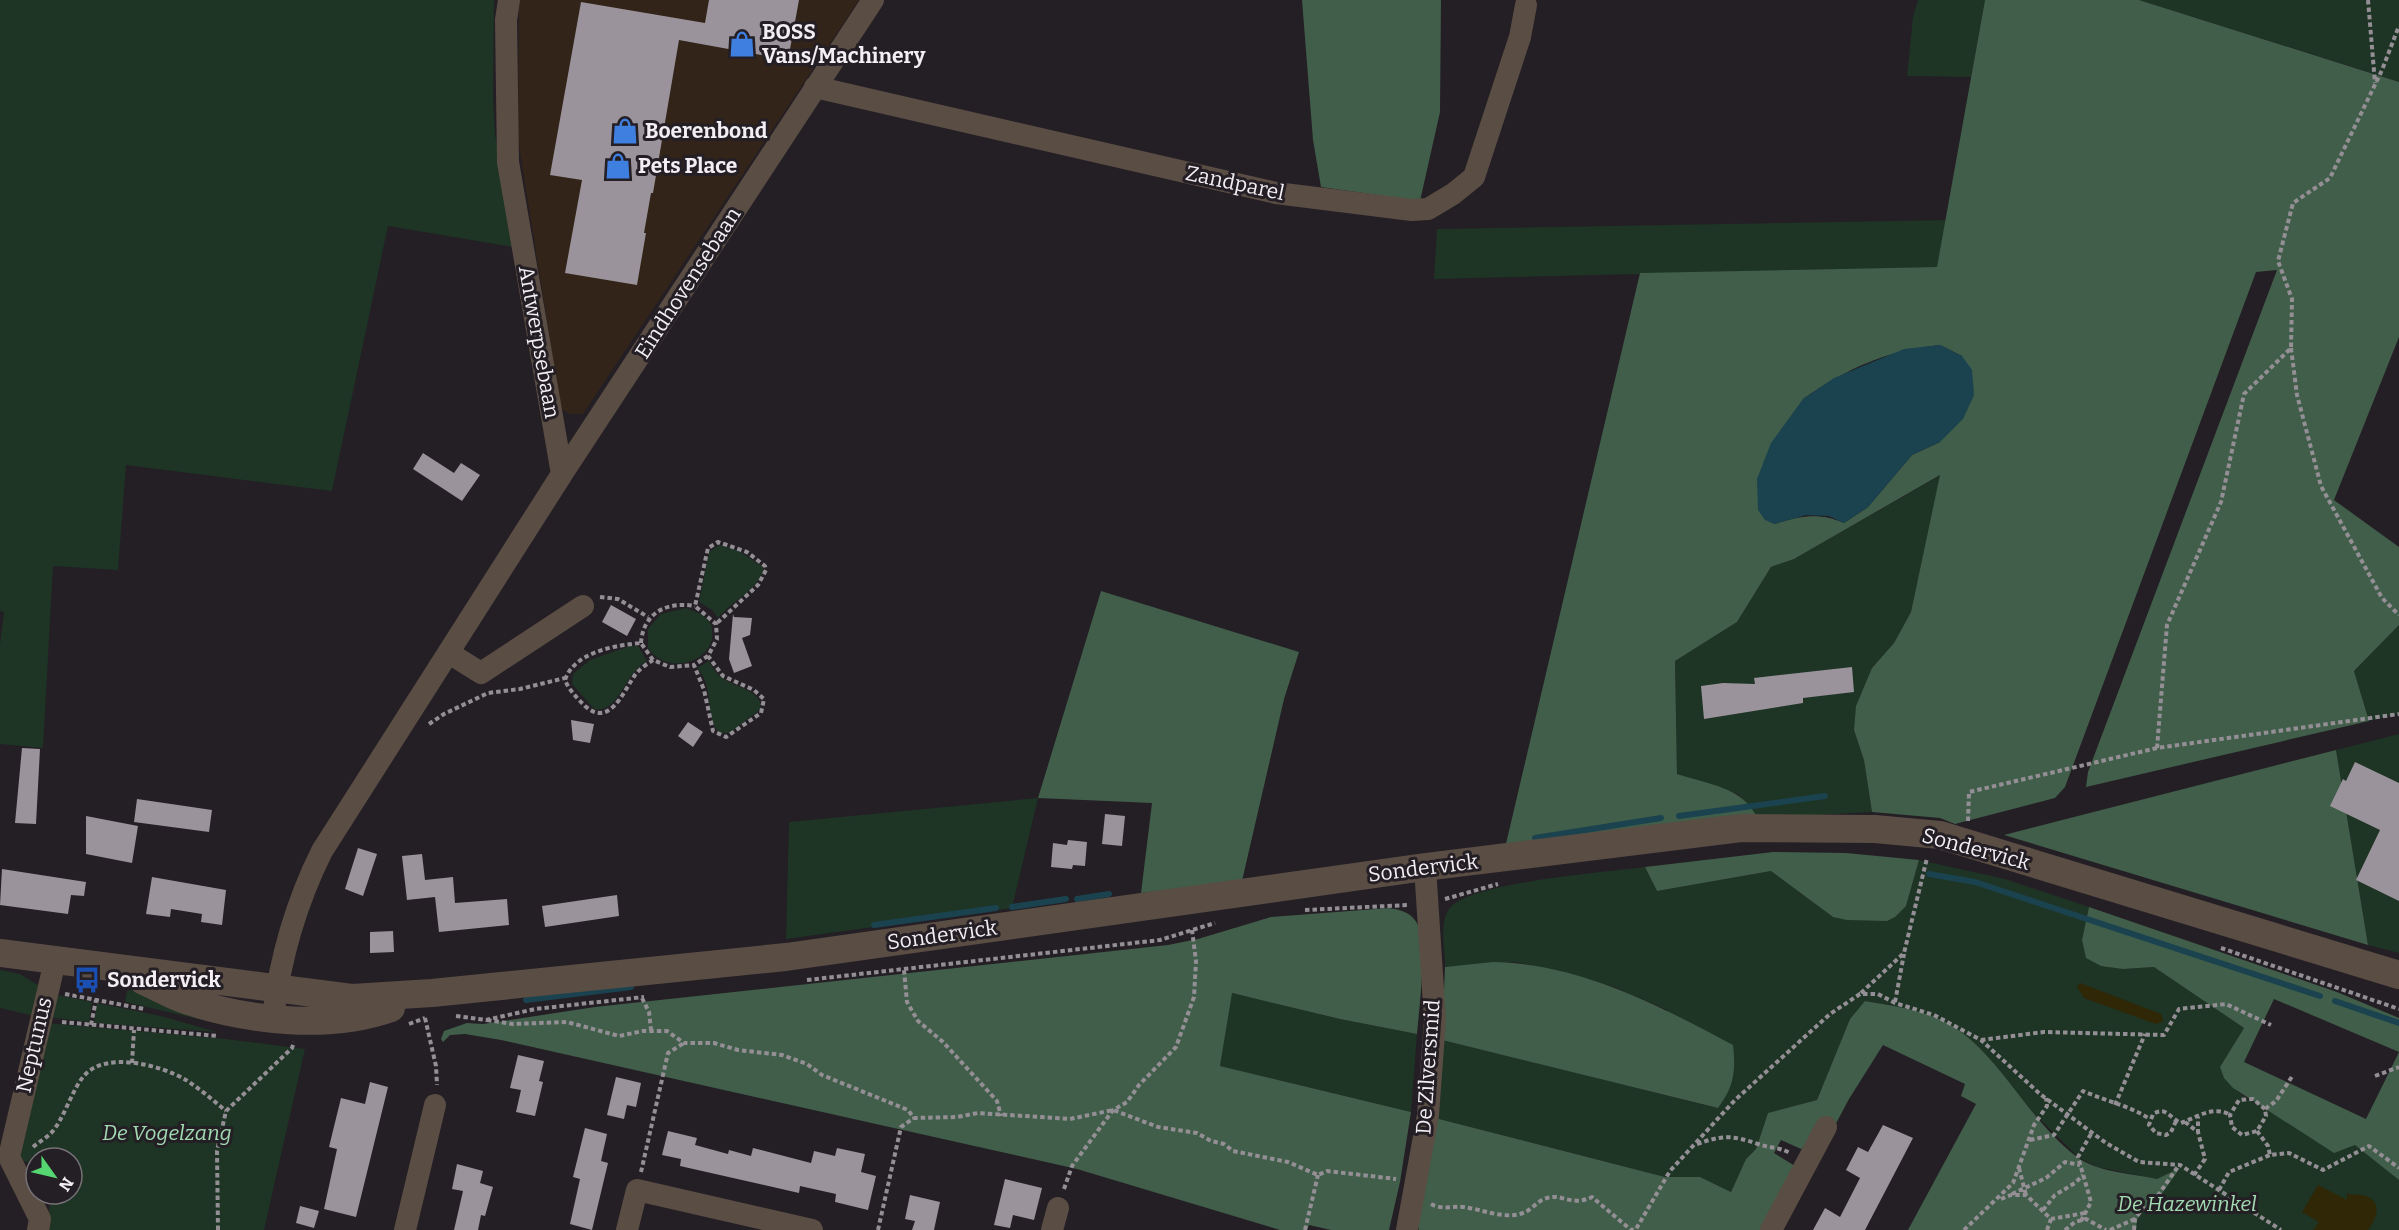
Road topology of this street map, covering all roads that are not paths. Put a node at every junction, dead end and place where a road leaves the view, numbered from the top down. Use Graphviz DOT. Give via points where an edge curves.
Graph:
graph roads {
  1 [pos="509,0"];
  2 [pos="873,0"];
  3 [pos="1526,5"];
  4 [pos="815,87"];
  5 [pos="562,474"];
  6 [pos="583,606"];
  7 [pos="449,653"];
  8 [pos="1425,867"];
  9 [pos="0,953"];
  10 [pos="119,969"];
  11 [pos="51,974"];
  12 [pos="2399,975"];
  13 [pos="276,988"];
  14 [pos="429,1006"];
  15 [pos="273,1017"];
  16 [pos="435,1105"];
  17 [pos="1826,1127"];
  18 [pos="1058,1208"];
  19 [pos="39,1230"];
  20 [pos="405,1230"];
  21 [pos="627,1230"];
  22 [pos="812,1230"];
  23 [pos="1052,1230"];
  24 [pos="1407,1230"];
  25 [pos="1771,1230"];
  1 -- 5 [label="street, Antwerpsebaan" via="508,162"];
  2 -- 4 [label="street, Eindhovensebaan"];
  3 -- 4 [label="street, Zandparel" via="1520,38 1474,177 1428,209 1276,193"];
  4 -- 5 [label="street, Eindhovensebaan"];
  5 -- 7 [label="street"];
  6 -- 7 [label="street" via="481,673"];
  7 -- 13 [label="street" via="322,851 309,877 280,963"];
  8 -- 12 [label="street, Sondervick" via="1741,828 1875,829 1940,835"];
  8 -- 14 [label="street, Sondervick"];
  8 -- 24 [label="street, De Zilversmid" via="1435,1020 1428,1115"];
  9 -- 11 [label="street, Sondervick"];
  10 -- 11 [label="street, Sondervick"];
  10 -- 13 [label="street, Sondervick"];
  10 -- 15 [label="street, Sondervick" via="187,1001"];
  11 -- 19 [label="street, Neptunus" via="9,1157 40,1220"];
  13 -- 14 [label="street, Sondervick"];
  13 -- 15 [label="street"];
  14 -- 15 [label="street, Sondervick" via="308,1022"];
  16 -- 20 [label="street"];
  17 -- 25 [label="street"];
  18 -- 23 [label="street"];
  21 -- 22 [label="street" via="637,1190"];
}
